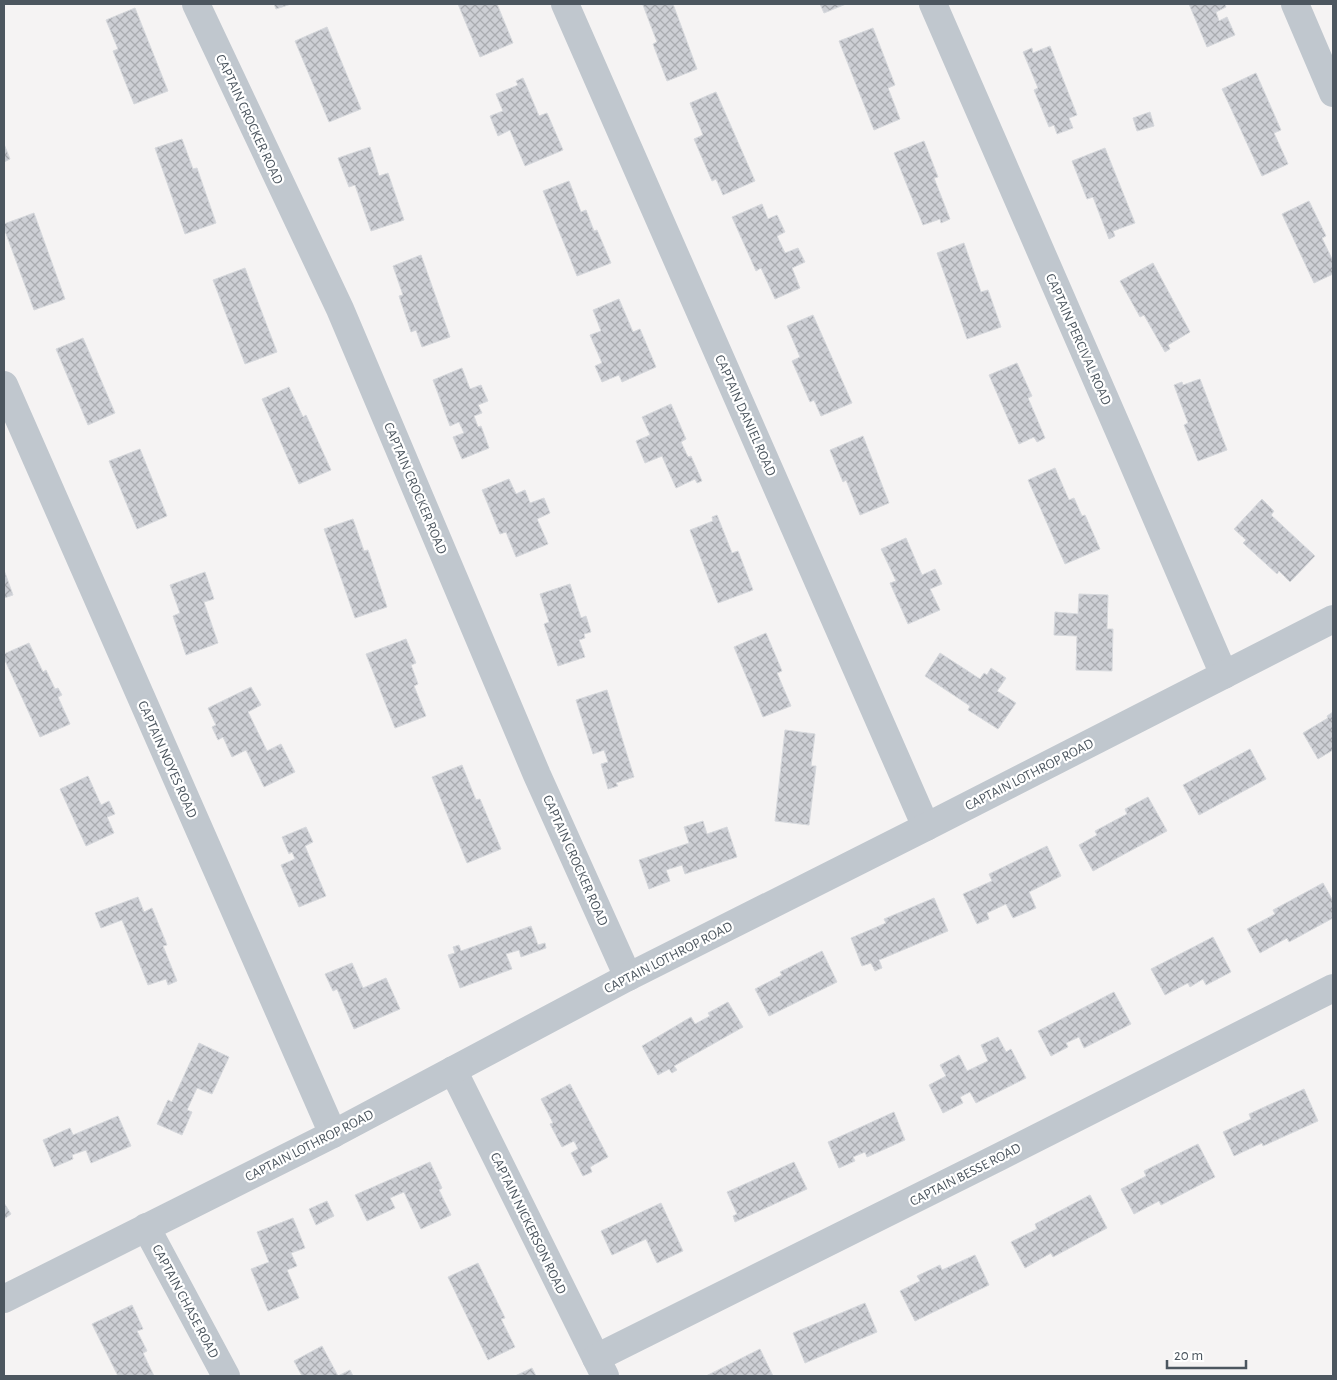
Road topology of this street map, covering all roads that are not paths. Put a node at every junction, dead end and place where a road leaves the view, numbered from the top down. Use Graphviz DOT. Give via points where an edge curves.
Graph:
graph roads {
  1 [pos="196,4"];
  2 [pos="565,4"];
  3 [pos="933,4"];
  4 [pos="1295,4"];
  5 [pos="1333,93"];
  6 [pos="4,385"];
  7 [pos="1333,619"];
  8 [pos="1224,674"];
  9 [pos="926,827"];
  10 [pos="628,977"];
  11 [pos="1333,988"];
  12 [pos="453,1070"];
  13 [pos="332,1134"];
  14 [pos="146,1227"];
  15 [pos="4,1299"];
  16 [pos="601,1367"];
  17 [pos="226,1376"];
  1 -- 10 [label="street, CAPTAIN CROCKER ROAD" via="340,309 538,775"];
  2 -- 9 [label="street, CAPTAIN DANIEL ROAD"];
  3 -- 8 [label="street, CAPTAIN PERCIVAL ROAD"];
  4 -- 5 [label="street"];
  6 -- 13 [label="street, CAPTAIN NOYES ROAD"];
  7 -- 8 [label="street, CAPTAIN LOTHROP ROAD"];
  8 -- 9 [label="street, CAPTAIN LOTHROP ROAD"];
  9 -- 10 [label="street, CAPTAIN LOTHROP ROAD"];
  10 -- 12 [label="street, CAPTAIN LOTHROP ROAD"];
  11 -- 16 [label="street, CAPTAIN BESSE ROAD" via="998,1158"];
  12 -- 13 [label="street, CAPTAIN LOTHROP ROAD"];
  12 -- 16 [label="street, CAPTAIN NICKERSON ROAD"];
  13 -- 14 [label="street, CAPTAIN LOTHROP ROAD"];
  14 -- 15 [label="street, CAPTAIN LOTHROP ROAD"];
  14 -- 17 [label="street, CAPTAIN CHASE ROAD"];
}
